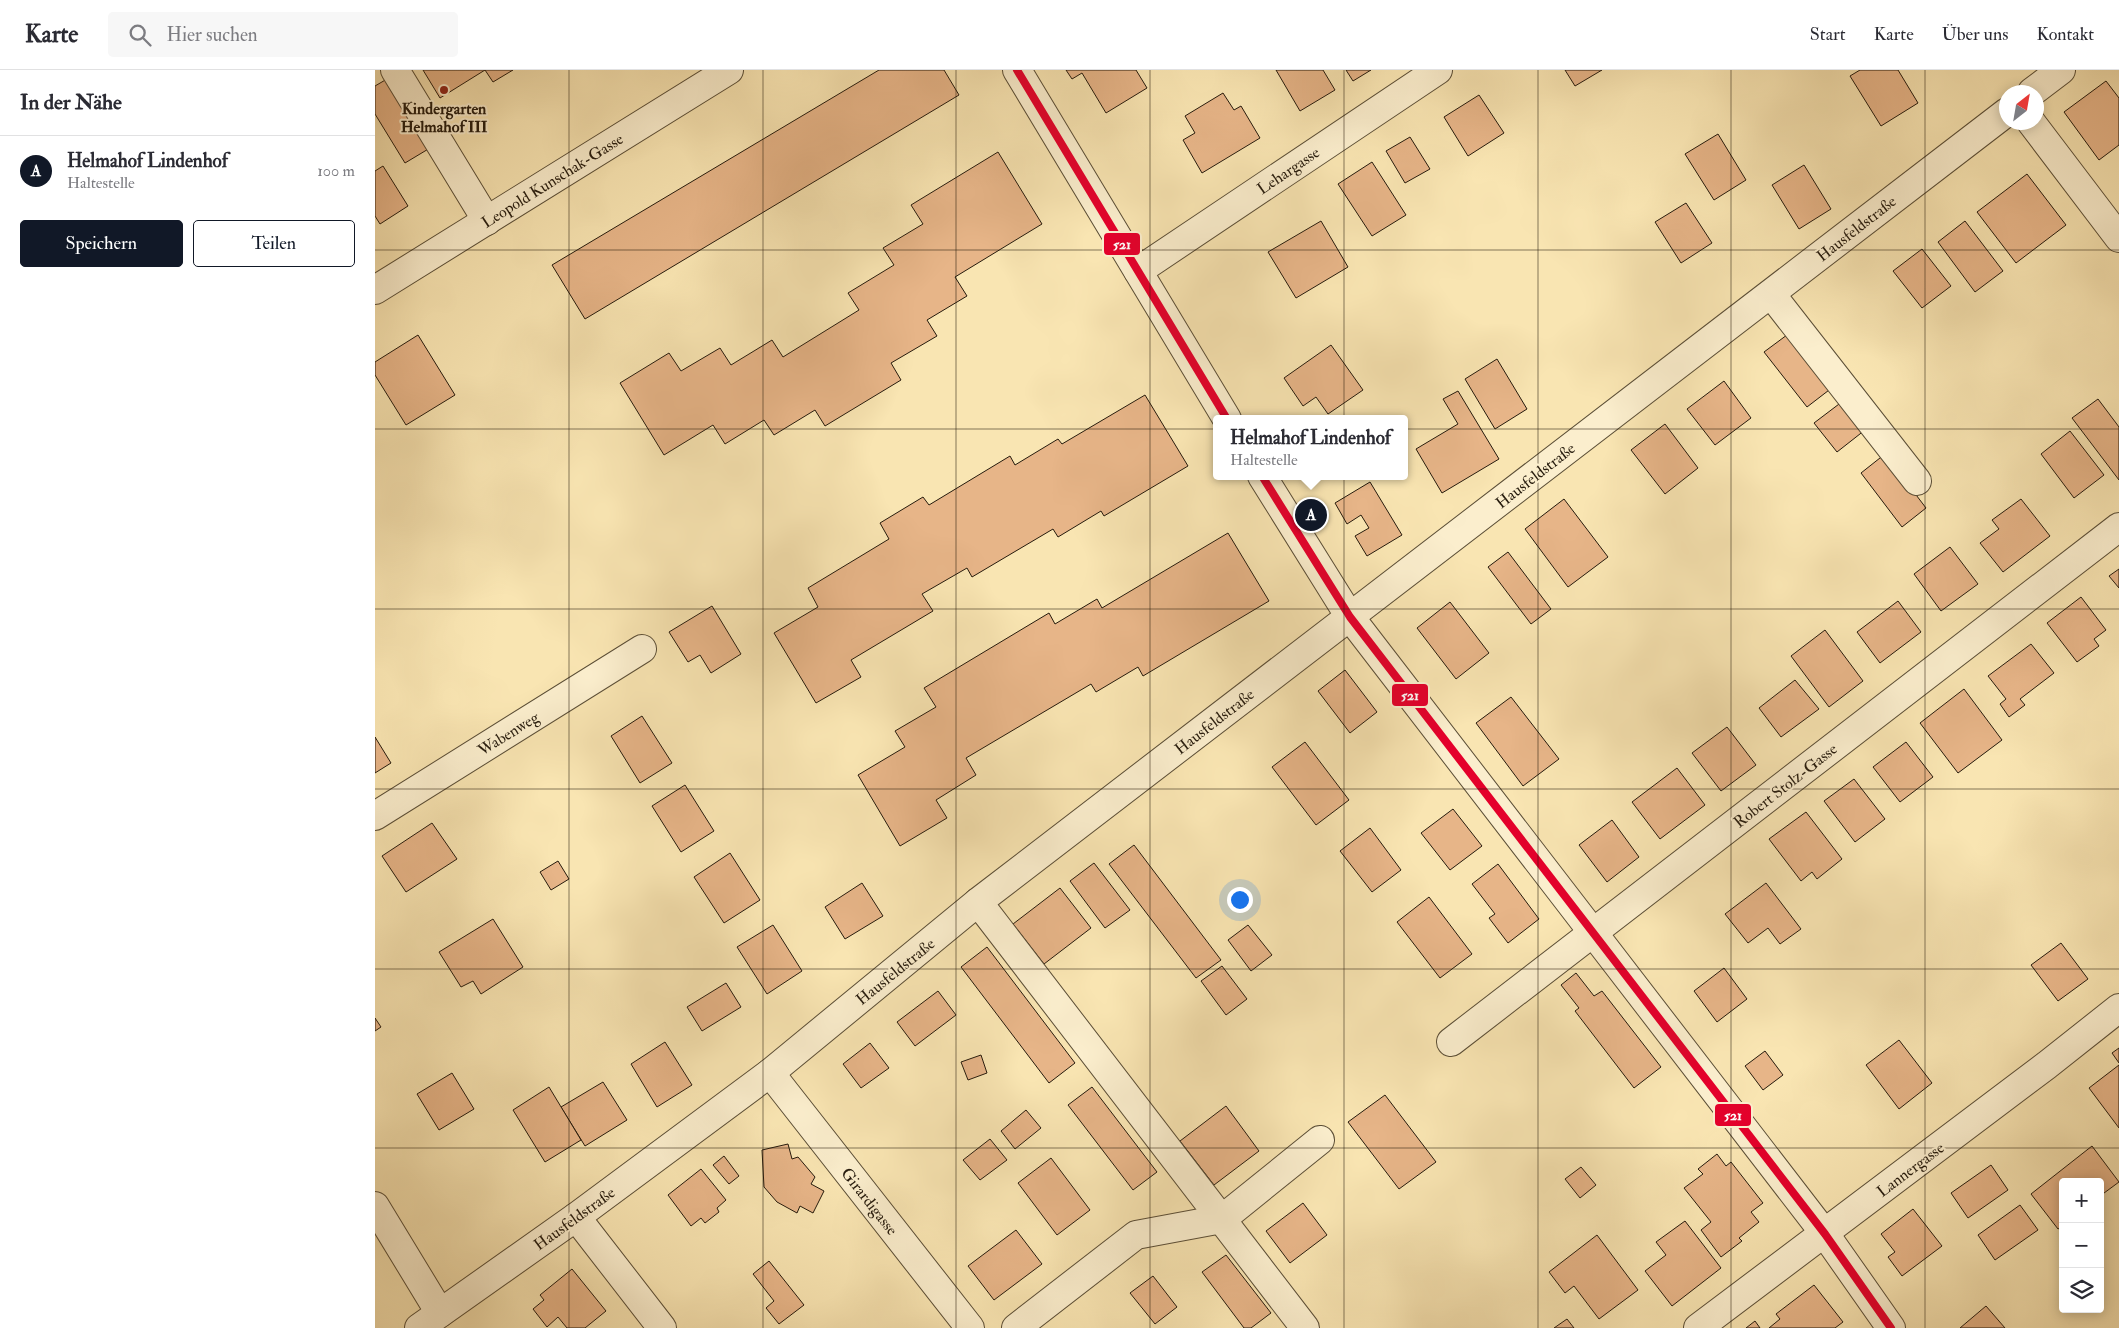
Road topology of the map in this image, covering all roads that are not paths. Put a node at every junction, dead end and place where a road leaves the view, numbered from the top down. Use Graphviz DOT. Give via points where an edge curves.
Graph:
graph roads {
  1 [pos="395,70"];
  2 [pos="729,70"];
  3 [pos="1017,70"];
  4 [pos="1438,70"];
  5 [pos="2061,70"];
  6 [pos="2041,85"];
  7 [pos="1999,118"];
  8 [pos="2037,130"];
  9 [pos="487,221"];
  10 [pos="2119,238"];
  11 [pos="1138,271"];
  12 [pos="375,290"];
  13 [pos="1771,294"];
  14 [pos="1225,415"];
  15 [pos="1264,480"];
  16 [pos="1917,481"];
  17 [pos="2119,527"];
  18 [pos="1350,617"];
  19 [pos="642,649"];
  20 [pos="375,816"];
  21 [pos="978,902"];
  22 [pos="1593,933"];
  23 [pos="2119,1008"];
  24 [pos="1451,1042"];
  25 [pos="770,1073"];
  26 [pos="1320,1140"];
  27 [pos="375,1206"];
  28 [pos="576,1217"];
  29 [pos="1222,1219"];
  30 [pos="1825,1234"];
  31 [pos="430,1320"];
  32 [pos="662,1328"];
  33 [pos="970,1328"];
  34 [pos="1016,1328"];
  35 [pos="1305,1328"];
  36 [pos="1698,1328"];
  37 [pos="1891,1328"];
  1 -- 9 [label="street"];
  2 -- 9 [label="street, Leopold Kunschak-Gasse"];
  3 -- 11 [label="street"];
  4 -- 11 [label="street, Lehargasse"];
  5 -- 6 [label="street"];
  7 -- 13 [label="street, Hausfeldstraße"];
  8 -- 10 [label="street"];
  9 -- 12 [label="street, Leopold Kunschak-Gasse"];
  11 -- 14 [label="street"];
  13 -- 16 [label="street"];
  13 -- 18 [label="street, Hausfeldstraße"];
  15 -- 18 [label="street"];
  17 -- 22 [label="street, Robert Stolz-Gasse"];
  18 -- 21 [label="street, Hausfeldstraße"];
  18 -- 22 [label="street"];
  19 -- 20 [label="street, Wabenweg"];
  21 -- 25 [label="street, Hausfeldstraße"];
  21 -- 29 [label="street"];
  22 -- 24 [label="street, Robert Stolz-Gasse"];
  22 -- 30 [label="street"];
  23 -- 30 [label="street, Lannergasse"];
  25 -- 28 [label="street, Hausfeldstraße"];
  25 -- 33 [label="street, Girardigasse"];
  26 -- 29 [label="street"];
  27 -- 31 [label="street"];
  28 -- 31 [label="street, Hausfeldstraße"];
  28 -- 32 [label="street"];
  29 -- 34 [label="street" via="1136,1235"];
  29 -- 35 [label="street"];
  30 -- 36 [label="street, Lannergasse"];
  30 -- 37 [label="street"];
}
